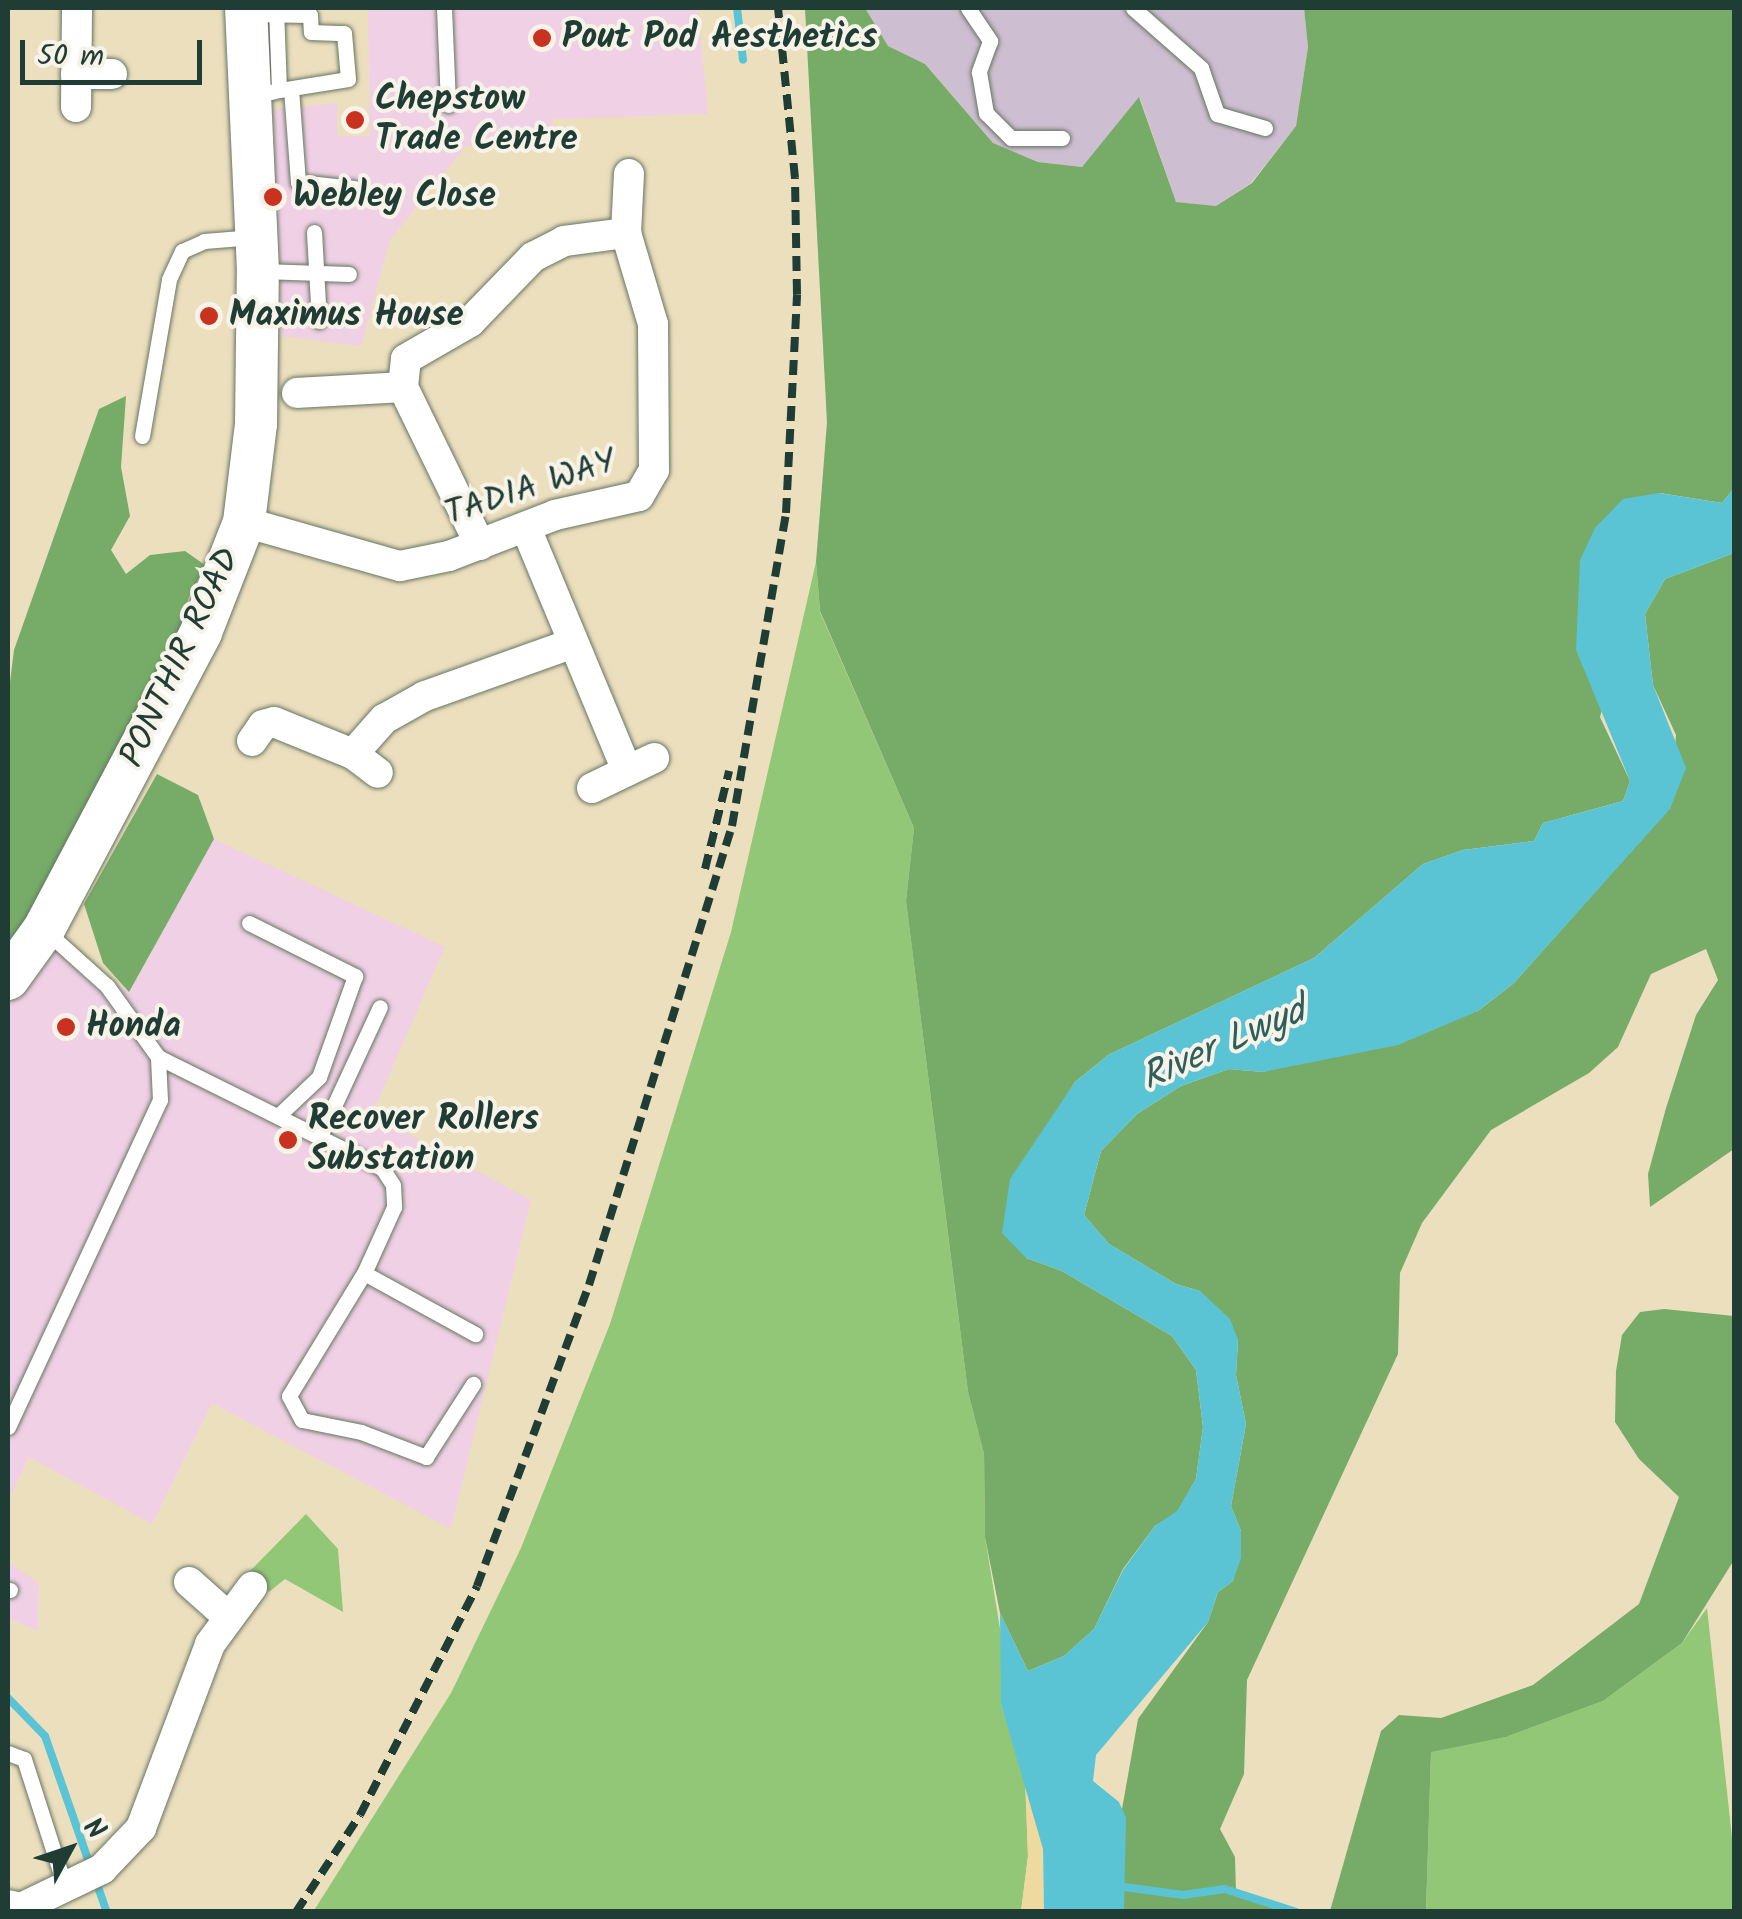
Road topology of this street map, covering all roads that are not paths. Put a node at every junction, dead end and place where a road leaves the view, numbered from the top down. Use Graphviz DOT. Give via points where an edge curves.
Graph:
graph roads {
  1 [pos="76,8"];
  2 [pos="444,8"];
  3 [pos="968,8"];
  4 [pos="1134,8"];
  5 [pos="261,11"];
  6 [pos="76,74"];
  7 [pos="112,74"];
  8 [pos="273,92"];
  9 [pos="448,105"];
  10 [pos="76,107"];
  11 [pos="1266,128"];
  12 [pos="1062,138"];
  13 [pos="629,174"];
  14 [pos="354,188"];
  15 [pos="314,232"];
  16 [pos="626,233"];
  17 [pos="256,254"];
  18 [pos="316,273"];
  19 [pos="349,274"];
  20 [pos="319,322"];
  21 [pos="404,387"];
  22 [pos="297,393"];
  23 [pos="142,436"];
  24 [pos="244,522"];
  25 [pos="526,528"];
  26 [pos="480,545"];
  27 [pos="572,644"];
  28 [pos="252,741"];
  29 [pos="353,754"];
  30 [pos="378,773"];
  31 [pos="592,788"];
  32 [pos="249,924"];
  33 [pos="44,929"];
  34 [pos="8,979"];
  35 [pos="380,1007"];
  36 [pos="158,1057"];
  37 [pos="279,1116"];
  38 [pos="320,1136"];
  39 [pos="364,1272"];
  40 [pos="475,1334"];
  41 [pos="473,1384"];
  42 [pos="8,1427"];
  43 [pos="189,1582"];
  44 [pos="252,1587"];
  45 [pos="226,1615"];
  46 [pos="8,1753"];
  47 [pos="65,1887"];
  48 [pos="8,1905"];
  1 -- 6 [label="street"];
  2 -- 9 [label="lane"];
  3 -- 12 [label="lane" via="990,42 979,72 986,113 1011,138"];
  4 -- 11 [label="lane" via="1201,68 1217,114"];
  5 -- 8 [label="main road, PONTHIR ROAD"];
  5 -- 8 [label="lane" via="310,15 311,32 344,34 348,80"];
  6 -- 7 [label="street"];
  6 -- 10 [label="street"];
  8 -- 14 [label="lane" via="298,182"];
  8 -- 17 [label="main road, PONTHIR ROAD"];
  13 -- 16 [label="street, TADIA WAY"];
  15 -- 18 [label="lane"];
  16 -- 21 [label="street" via="564,241 534,257 470,322 406,359"];
  16 -- 25 [label="street, TADIA WAY" via="653,324 654,470 639,496"];
  17 -- 18 [label="lane"];
  17 -- 23 [label="lane" via="204,241 182,251 169,278"];
  17 -- 24 [label="main road, PONTHIR ROAD" via="256,424"];
  18 -- 19 [label="lane"];
  18 -- 20 [label="lane"];
  21 -- 22 [label="street"];
  21 -- 26 [label="street"];
  24 -- 26 [label="street, TADIA WAY" via="400,566"];
  24 -- 33 [label="main road, PONTHIR ROAD" via="201,632"];
  25 -- 26 [label="street, TADIA WAY"];
  25 -- 27 [label="street"];
  27 -- 29 [label="street" via="425,696 384,719"];
  27 -- 31 [label="street" via="641,764"];
  28 -- 29 [label="street" via="274,722"];
  29 -- 30 [label="street"];
  32 -- 37 [label="lane" via="355,976 319,1077"];
  33 -- 34 [label="main road, PONTHIR ROAD"];
  33 -- 36 [label="lane" via="107,986"];
  35 -- 38 [label="lane"];
  36 -- 37 [label="lane"];
  36 -- 42 [label="lane" via="160,1100"];
  37 -- 38 [label="lane"];
  38 -- 39 [label="lane" via="382,1168 393,1185 394,1207"];
  39 -- 40 [label="lane"];
  39 -- 41 [label="lane" via="289,1396 302,1420 360,1432 426,1458"];
  43 -- 45 [label="street"];
  44 -- 45 [label="street"];
  45 -- 47 [label="street" via="141,1828 102,1869"];
  46 -- 47 [label="lane" via="24,1758"];
  47 -- 48 [label="street" via="21,1908"];
}
